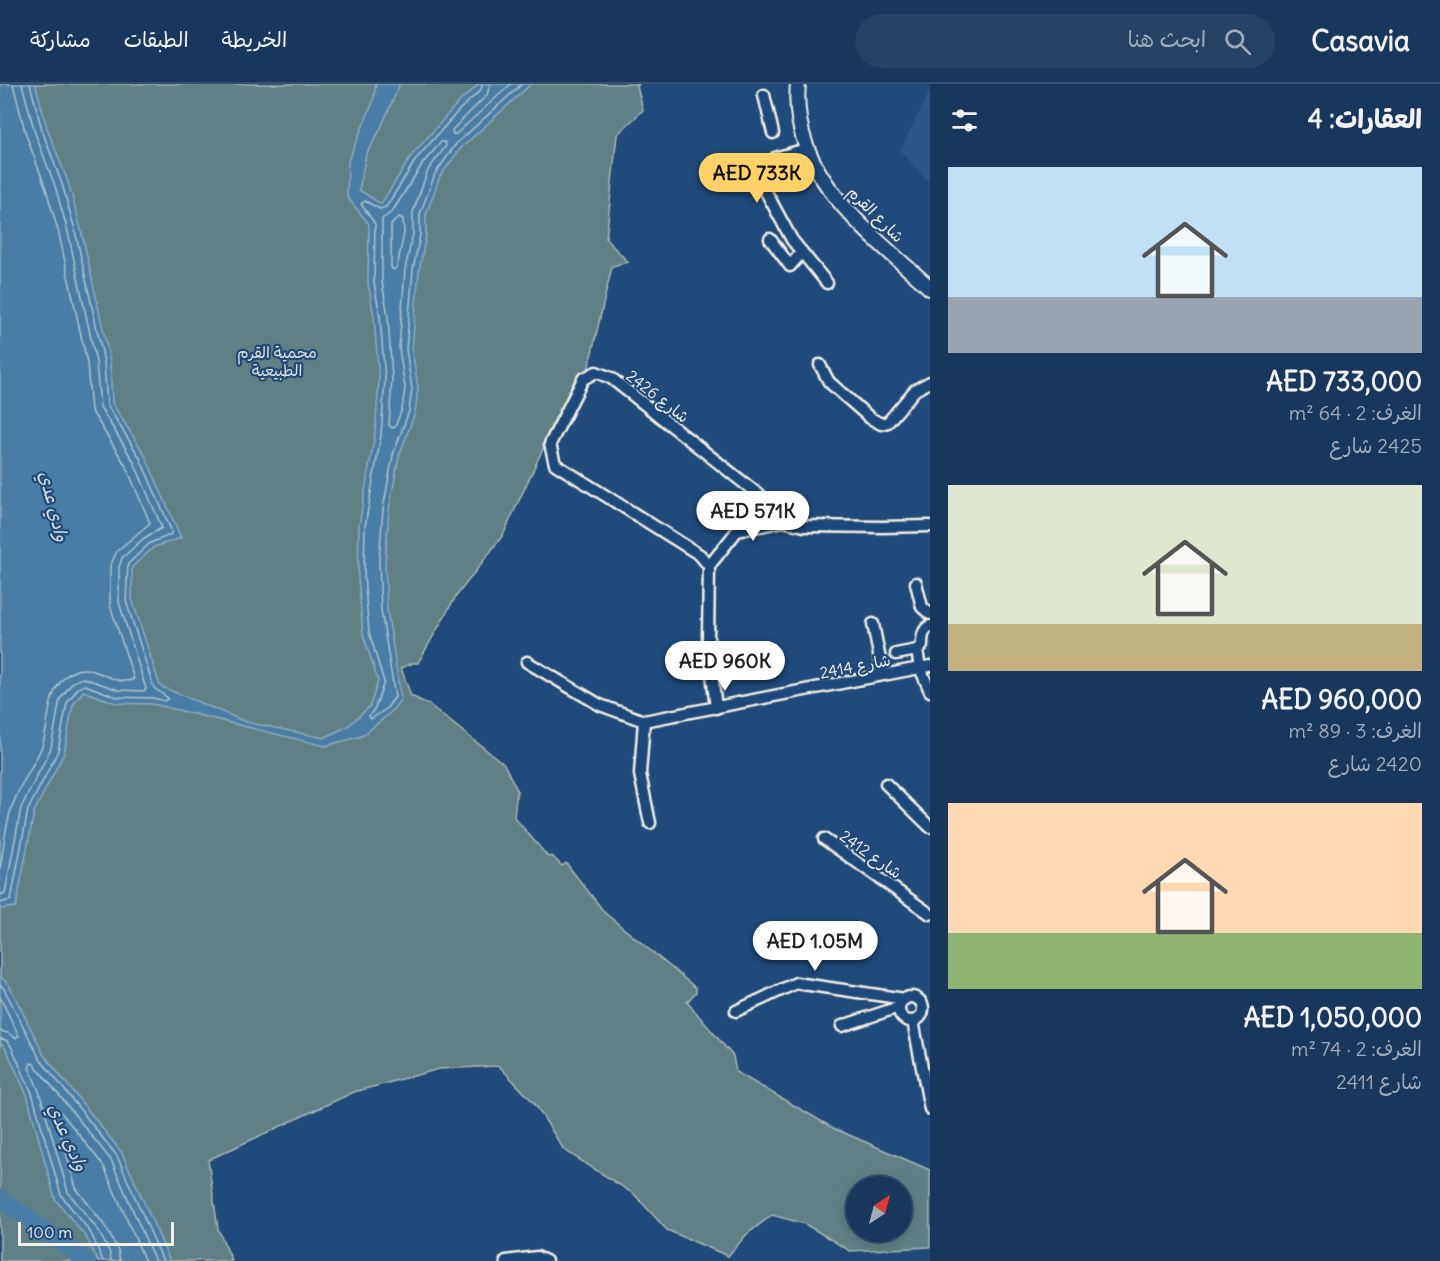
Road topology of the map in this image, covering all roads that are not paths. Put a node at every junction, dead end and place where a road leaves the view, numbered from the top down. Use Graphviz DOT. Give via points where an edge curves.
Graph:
graph roads {
  1 [pos="798,84"];
  2 [pos="764,94"];
  3 [pos="773,133"];
  4 [pos="806,149"];
  5 [pos="770,239"];
  6 [pos="802,252"];
  7 [pos="827,283"];
  8 [pos="930,288"];
  9 [pos="820,365"];
  10 [pos="930,382"];
  11 [pos="783,521"];
  12 [pos="930,526"];
  13 [pos="709,566"];
  14 [pos="916,583"];
  15 [pos="930,614"];
  16 [pos="873,624"];
  17 [pos="930,627"];
  18 [pos="917,650"];
  19 [pos="896,654"];
  20 [pos="527,662"];
  21 [pos="925,667"];
  22 [pos="883,675"];
  23 [pos="930,691"];
  24 [pos="716,708"];
  25 [pos="644,721"];
  26 [pos="886,784"];
  27 [pos="650,823"];
  28 [pos="930,827"];
  29 [pos="824,839"];
  30 [pos="930,914"];
  31 [pos="902,1003"];
  32 [pos="925,1003"];
  33 [pos="736,1011"];
  34 [pos="913,1021"];
  35 [pos="842,1026"];
  36 [pos="930,1108"];
  37 [pos="506,1261"];
  38 [pos="546,1261"];
  1 -- 4 [label="main road, شارع القرم" via="799,120"];
  2 -- 3 [label="street"];
  4 -- 6 [label="street" via="775,158 758,177"];
  4 -- 8 [label="main road, شارع القرم" via="821,179 851,216"];
  5 -- 6 [label="street" via="790,266"];
  6 -- 7 [label="street"];
  9 -- 10 [label="street" via="829,382 881,424 888,422 915,390"];
  11 -- 12 [label="street" via="804,526"];
  11 -- 13 [label="street" via="737,531"];
  11 -- 13 [label="street, 2426 شارع" via="777,509 610,378 596,372 583,379 550,444 555,464 700,555"];
  13 -- 24 [label="street" via="708,640"];
  14 -- 15 [label="street" via="922,607"];
  16 -- 22 [label="street"];
  17 -- 18 [label="street"];
  18 -- 19 [label="street"];
  18 -- 21 [label="street"];
  20 -- 25 [label="street" via="600,705"];
  21 -- 22 [label="street, 2414 شارع"];
  21 -- 23 [label="street"];
  22 -- 24 [label="street, 2414 شارع"];
  24 -- 25 [label="street, 2414 شارع"];
  25 -- 27 [label="street" via="640,774"];
  26 -- 28 [label="street"];
  29 -- 30 [label="street, 2412 شارع"];
  31 -- 32 [label="street" via="912,998"];
  31 -- 33 [label="street" via="796,983"];
  31 -- 34 [label="street" via="903,1018"];
  31 -- 35 [label="street"];
  32 -- 34 [label="street"];
  34 -- 36 [label="street"];
  37 -- 38 [label="street" via="537,1257"];
}
